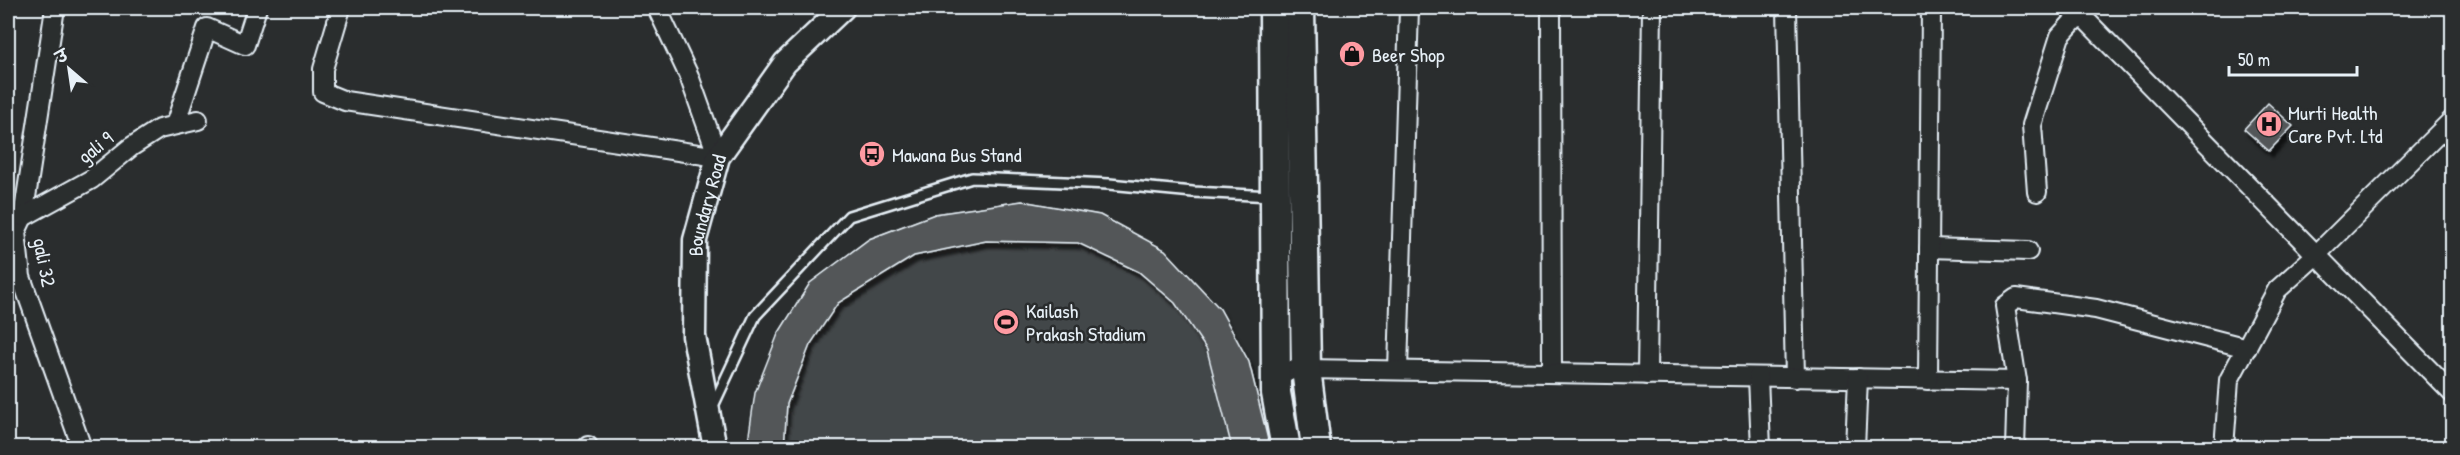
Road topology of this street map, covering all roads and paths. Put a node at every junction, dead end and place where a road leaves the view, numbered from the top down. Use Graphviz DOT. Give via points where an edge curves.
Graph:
graph roads {
  1 [pos="55,8"];
  2 [pos="257,8"];
  3 [pos="341,8"];
  4 [pos="657,8"];
  5 [pos="843,8"];
  6 [pos="1275,8"];
  7 [pos="1300,8"];
  8 [pos="1409,8"];
  9 [pos="1551,8"];
  10 [pos="1652,8"];
  11 [pos="1787,8"];
  12 [pos="1931,8"];
  13 [pos="2080,11"];
  14 [pos="198,120"];
  15 [pos="2452,120"];
  16 [pos="175,126"];
  17 [pos="718,157"];
  18 [pos="2037,192"];
  19 [pos="1289,197"];
  20 [pos="23,217"];
  21 [pos="1929,248"];
  22 [pos="2028,251"];
  23 [pos="2317,254"];
  24 [pos="2247,348"];
  25 [pos="1306,369"];
  26 [pos="1398,370"];
  27 [pos="1276,372"];
  28 [pos="1552,373"];
  29 [pos="1647,375"];
  30 [pos="1758,377"];
  31 [pos="1795,378"];
  32 [pos="1858,378"];
  33 [pos="1928,380"];
  34 [pos="2017,381"];
  35 [pos="2452,393"];
  36 [pos="709,414"];
  37 [pos="82,447"];
  38 [pos="715,447"];
  39 [pos="1286,447"];
  40 [pos="1316,447"];
  41 [pos="1761,447"];
  42 [pos="1855,447"];
  43 [pos="2015,447"];
  44 [pos="2224,447"];
  1 -- 20 [label="street, gali 32"];
  2 -- 16 [label="street" via="245,45 207,28"];
  3 -- 17 [label="street" via="322,69 323,92 345,101"];
  4 -- 17 [label="street" via="689,76"];
  5 -- 17 [label="street, Boundary Road" via="785,63"];
  6 -- 19 [label="main road"];
  7 -- 19 [label="main road"];
  8 -- 26 [label="street"];
  9 -- 28 [label="street"];
  10 -- 29 [label="street"];
  11 -- 31 [label="street"];
  12 -- 21 [label="street"];
  13 -- 18 [label="street" via="2060,36 2032,124"];
  13 -- 23 [label="street"];
  14 -- 16 [label="street, gali 9"];
  15 -- 23 [label="street"];
  16 -- 20 [label="street, gali 9" via="159,129 92,179"];
  17 -- 36 [label="street, Boundary Road" via="695,240 694,336"];
  19 -- 25 [label="main road"];
  19 -- 27 [label="main road"];
  19 -- 36 [label="lane" via="972,177 849,216 755,316"];
  20 -- 37 [label="street, gali 32" via="16,232 21,277"];
  21 -- 22 [label="street"];
  21 -- 33 [label="street"];
  23 -- 24 [label="street" via="2277,290"];
  23 -- 35 [label="street"];
  24 -- 34 [label="street" via="2096,309 2016,298 2005,306"];
  24 -- 44 [label="street" via="2229,380"];
  25 -- 26 [label="street"];
  25 -- 27 [label="street"];
  25 -- 40 [label="main road"];
  26 -- 28 [label="street"];
  27 -- 39 [label="main road"];
  28 -- 29 [label="street"];
  29 -- 30 [label="street"];
  30 -- 31 [label="street"];
  30 -- 41 [label="street"];
  31 -- 32 [label="street"];
  32 -- 33 [label="street"];
  32 -- 42 [label="street"];
  33 -- 34 [label="street"];
  34 -- 43 [label="street"];
  36 -- 38 [label="street, Boundary Road"];
}
